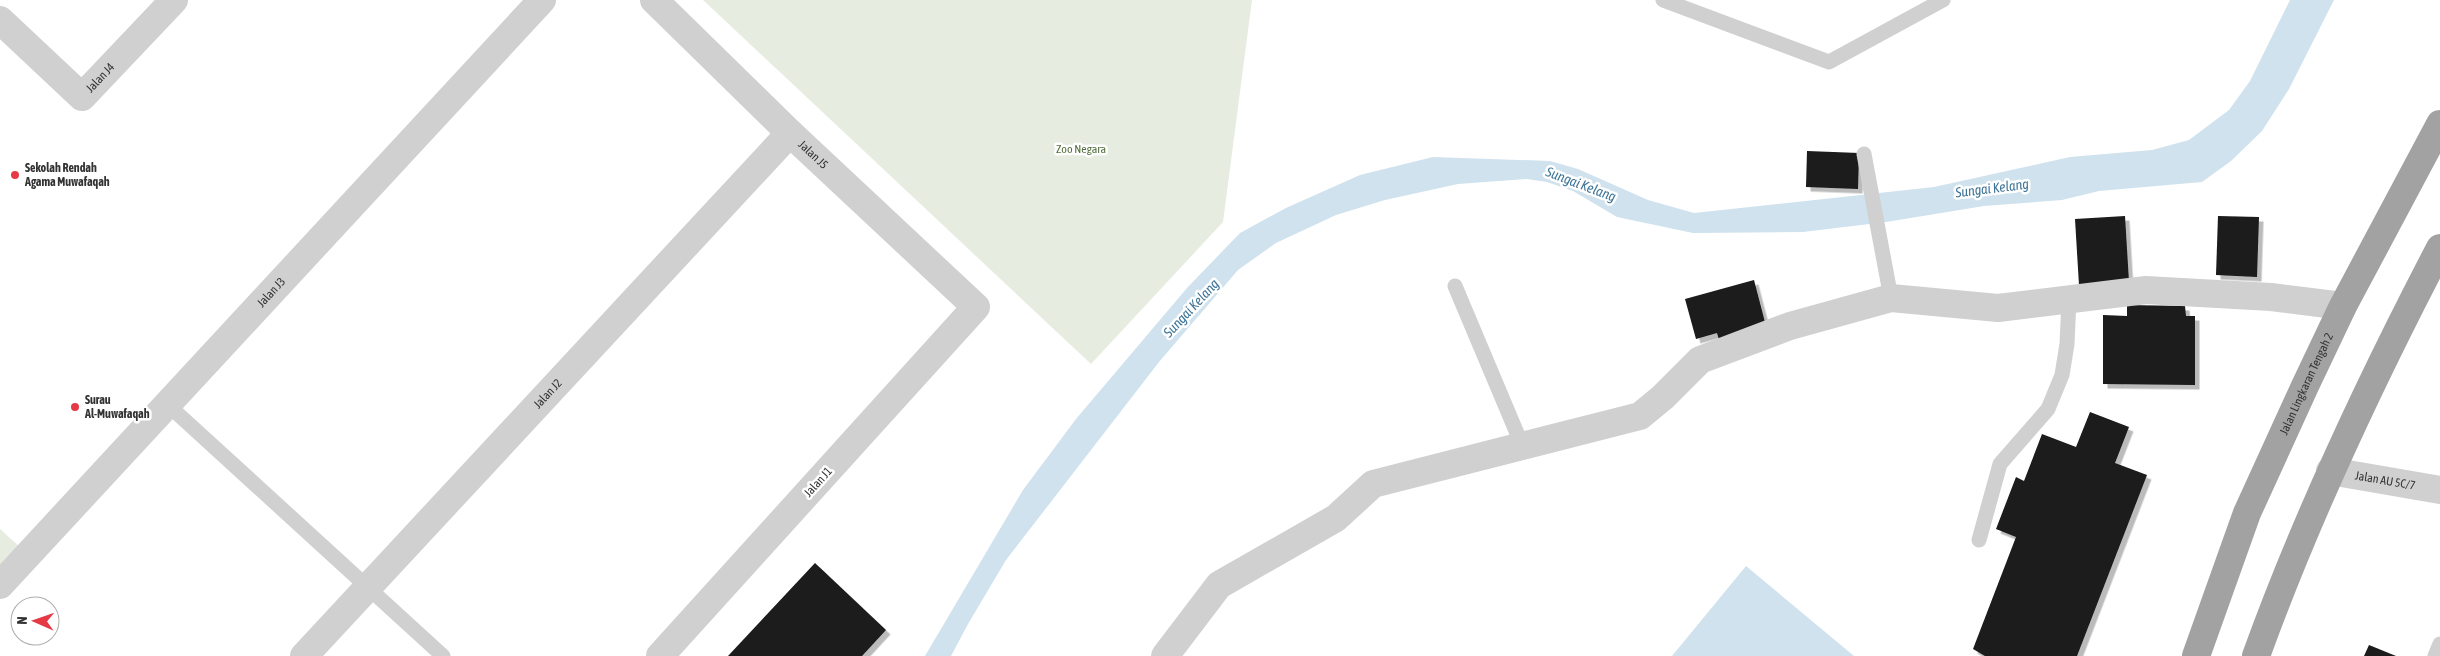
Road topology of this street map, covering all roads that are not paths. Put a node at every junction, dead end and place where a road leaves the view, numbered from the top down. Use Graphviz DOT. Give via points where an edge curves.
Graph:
graph roads {
  1 [pos="174,0"];
  2 [pos="542,0"];
  3 [pos="654,0"];
  4 [pos="1663,0"];
  5 [pos="1944,0"];
  6 [pos="0,20"];
  7 [pos="2440,124"];
  8 [pos="790,133"];
  9 [pos="1864,154"];
  10 [pos="2440,248"];
  11 [pos="1455,286"];
  12 [pos="1891,298"];
  13 [pos="2069,299"];
  14 [pos="2343,306"];
  15 [pos="976,308"];
  16 [pos="167,404"];
  17 [pos="1522,445"];
  18 [pos="2330,471"];
  19 [pos="2440,490"];
  20 [pos="1979,540"];
  21 [pos="0,585"];
  22 [pos="369,587"];
  23 [pos="2440,644"];
  24 [pos="304,656"];
  25 [pos="443,656"];
  26 [pos="660,656"];
  27 [pos="1165,656"];
  28 [pos="2196,656"];
  29 [pos="2256,656"];
  30 [pos="2435,656"];
  1 -- 6 [label="street, Jalan J4" via="82,97"];
  2 -- 16 [label="street, Jalan J3"];
  3 -- 8 [label="street, Jalan J5"];
  4 -- 5 [label="lane" via="1829,62"];
  7 -- 14 [label="highway, Jalan Lingkaran Tengah 2"];
  8 -- 15 [label="street, Jalan J5"];
  8 -- 22 [label="street, Jalan J2"];
  9 -- 12 [label="lane"];
  10 -- 18 [label="highway" via="2400,323"];
  11 -- 17 [label="lane"];
  12 -- 13 [label="street" via="1998,308"];
  12 -- 17 [label="street" via="1790,326 1700,360 1640,416"];
  13 -- 14 [label="street" via="2146,290 2271,297"];
  13 -- 20 [label="lane" via="2062,375 2048,409 2000,464"];
  14 -- 28 [label="highway, Jalan Lingkaran Tengah 2" via="2247,513"];
  15 -- 26 [label="street, Jalan J1"];
  16 -- 21 [label="street, Jalan J3"];
  16 -- 22 [label="lane"];
  17 -- 27 [label="street" via="1373,484 1336,518 1219,585"];
  18 -- 19 [label="street, Jalan AU 5C/7"];
  18 -- 29 [label="highway"];
  22 -- 24 [label="street, Jalan J2"];
  22 -- 25 [label="lane"];
  23 -- 30 [label="lane"];
}
